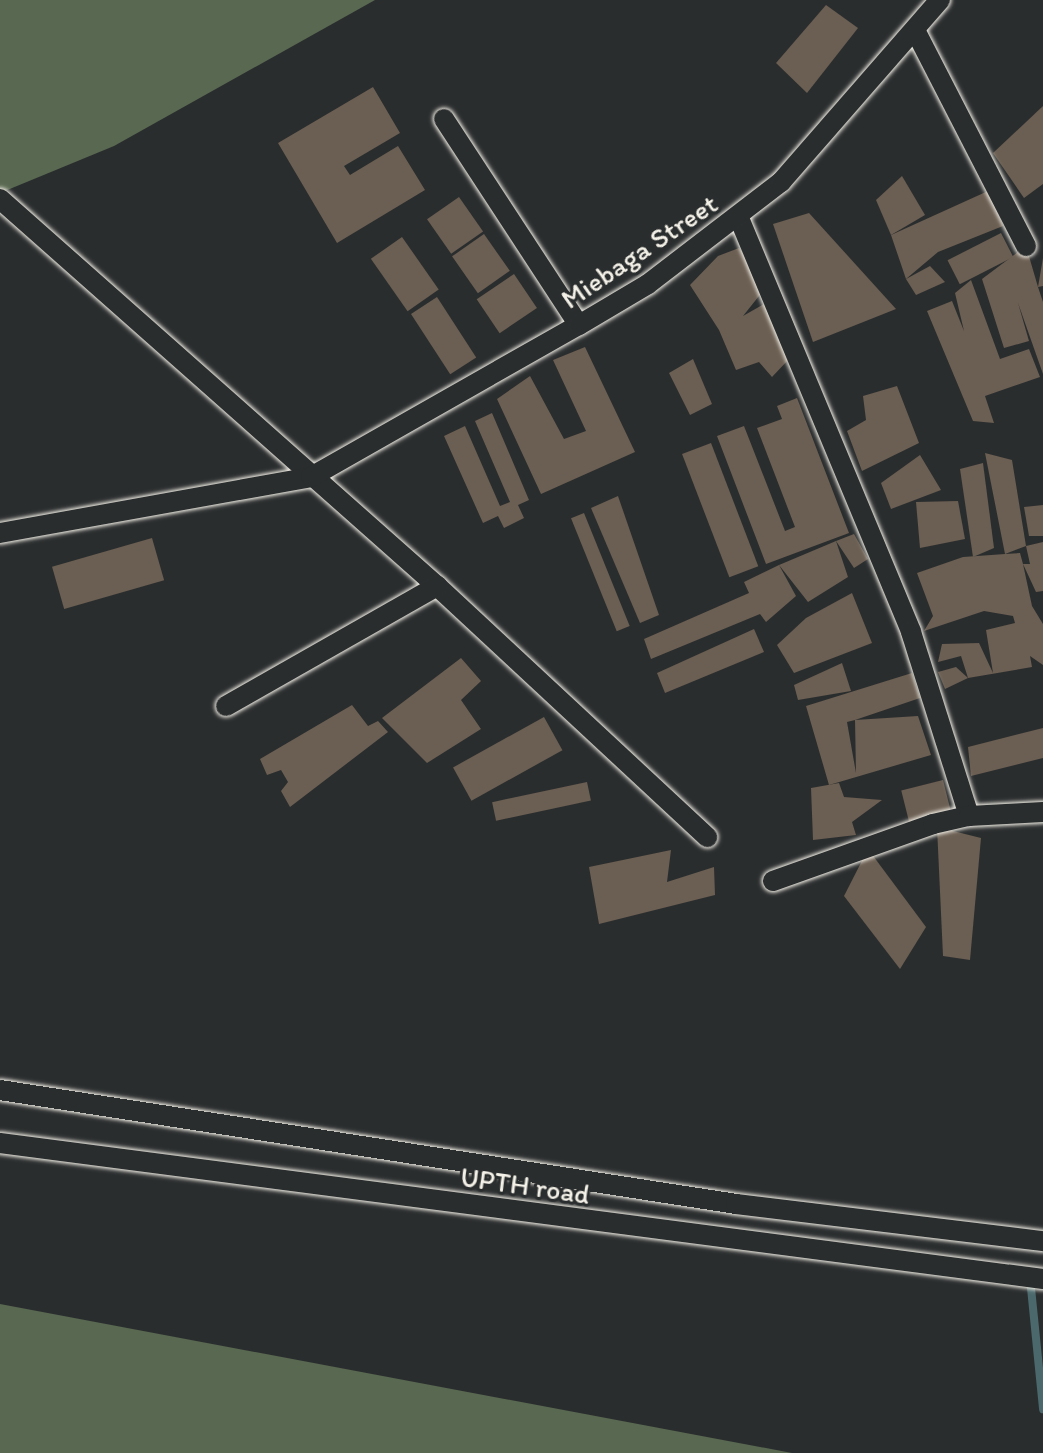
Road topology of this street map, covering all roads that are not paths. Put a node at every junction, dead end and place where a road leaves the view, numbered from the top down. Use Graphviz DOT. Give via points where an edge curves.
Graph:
graph roads {
  1 [pos="940,0"];
  2 [pos="915,30"];
  3 [pos="444,119"];
  4 [pos="0,199"];
  5 [pos="739,218"];
  6 [pos="1026,246"];
  7 [pos="579,325"];
  8 [pos="311,477"];
  9 [pos="0,533"];
  10 [pos="437,586"];
  11 [pos="226,706"];
  12 [pos="1043,812"];
  13 [pos="969,816"];
  14 [pos="707,837"];
  15 [pos="773,881"];
  16 [pos="0,1090"];
  17 [pos="0,1143"];
  18 [pos="1043,1241"];
  19 [pos="1043,1279"];
  1 -- 2 [label="street, Miebaga Street"];
  2 -- 5 [label="street, Miebaga Street" via="781,182"];
  2 -- 6 [label="street"];
  3 -- 7 [label="street"];
  4 -- 8 [label="street"];
  5 -- 7 [label="street, Miebaga Street"];
  5 -- 13 [label="street" via="911,632"];
  7 -- 8 [label="street, Miebaga Street"];
  8 -- 9 [label="street, Miebaga Street"];
  8 -- 10 [label="street"];
  10 -- 11 [label="street"];
  10 -- 14 [label="street"];
  12 -- 13 [label="street"];
  13 -- 15 [label="street"];
  16 -- 18 [label="street" via="736,1204"];
  17 -- 19 [label="street, UPTH road"];
}
